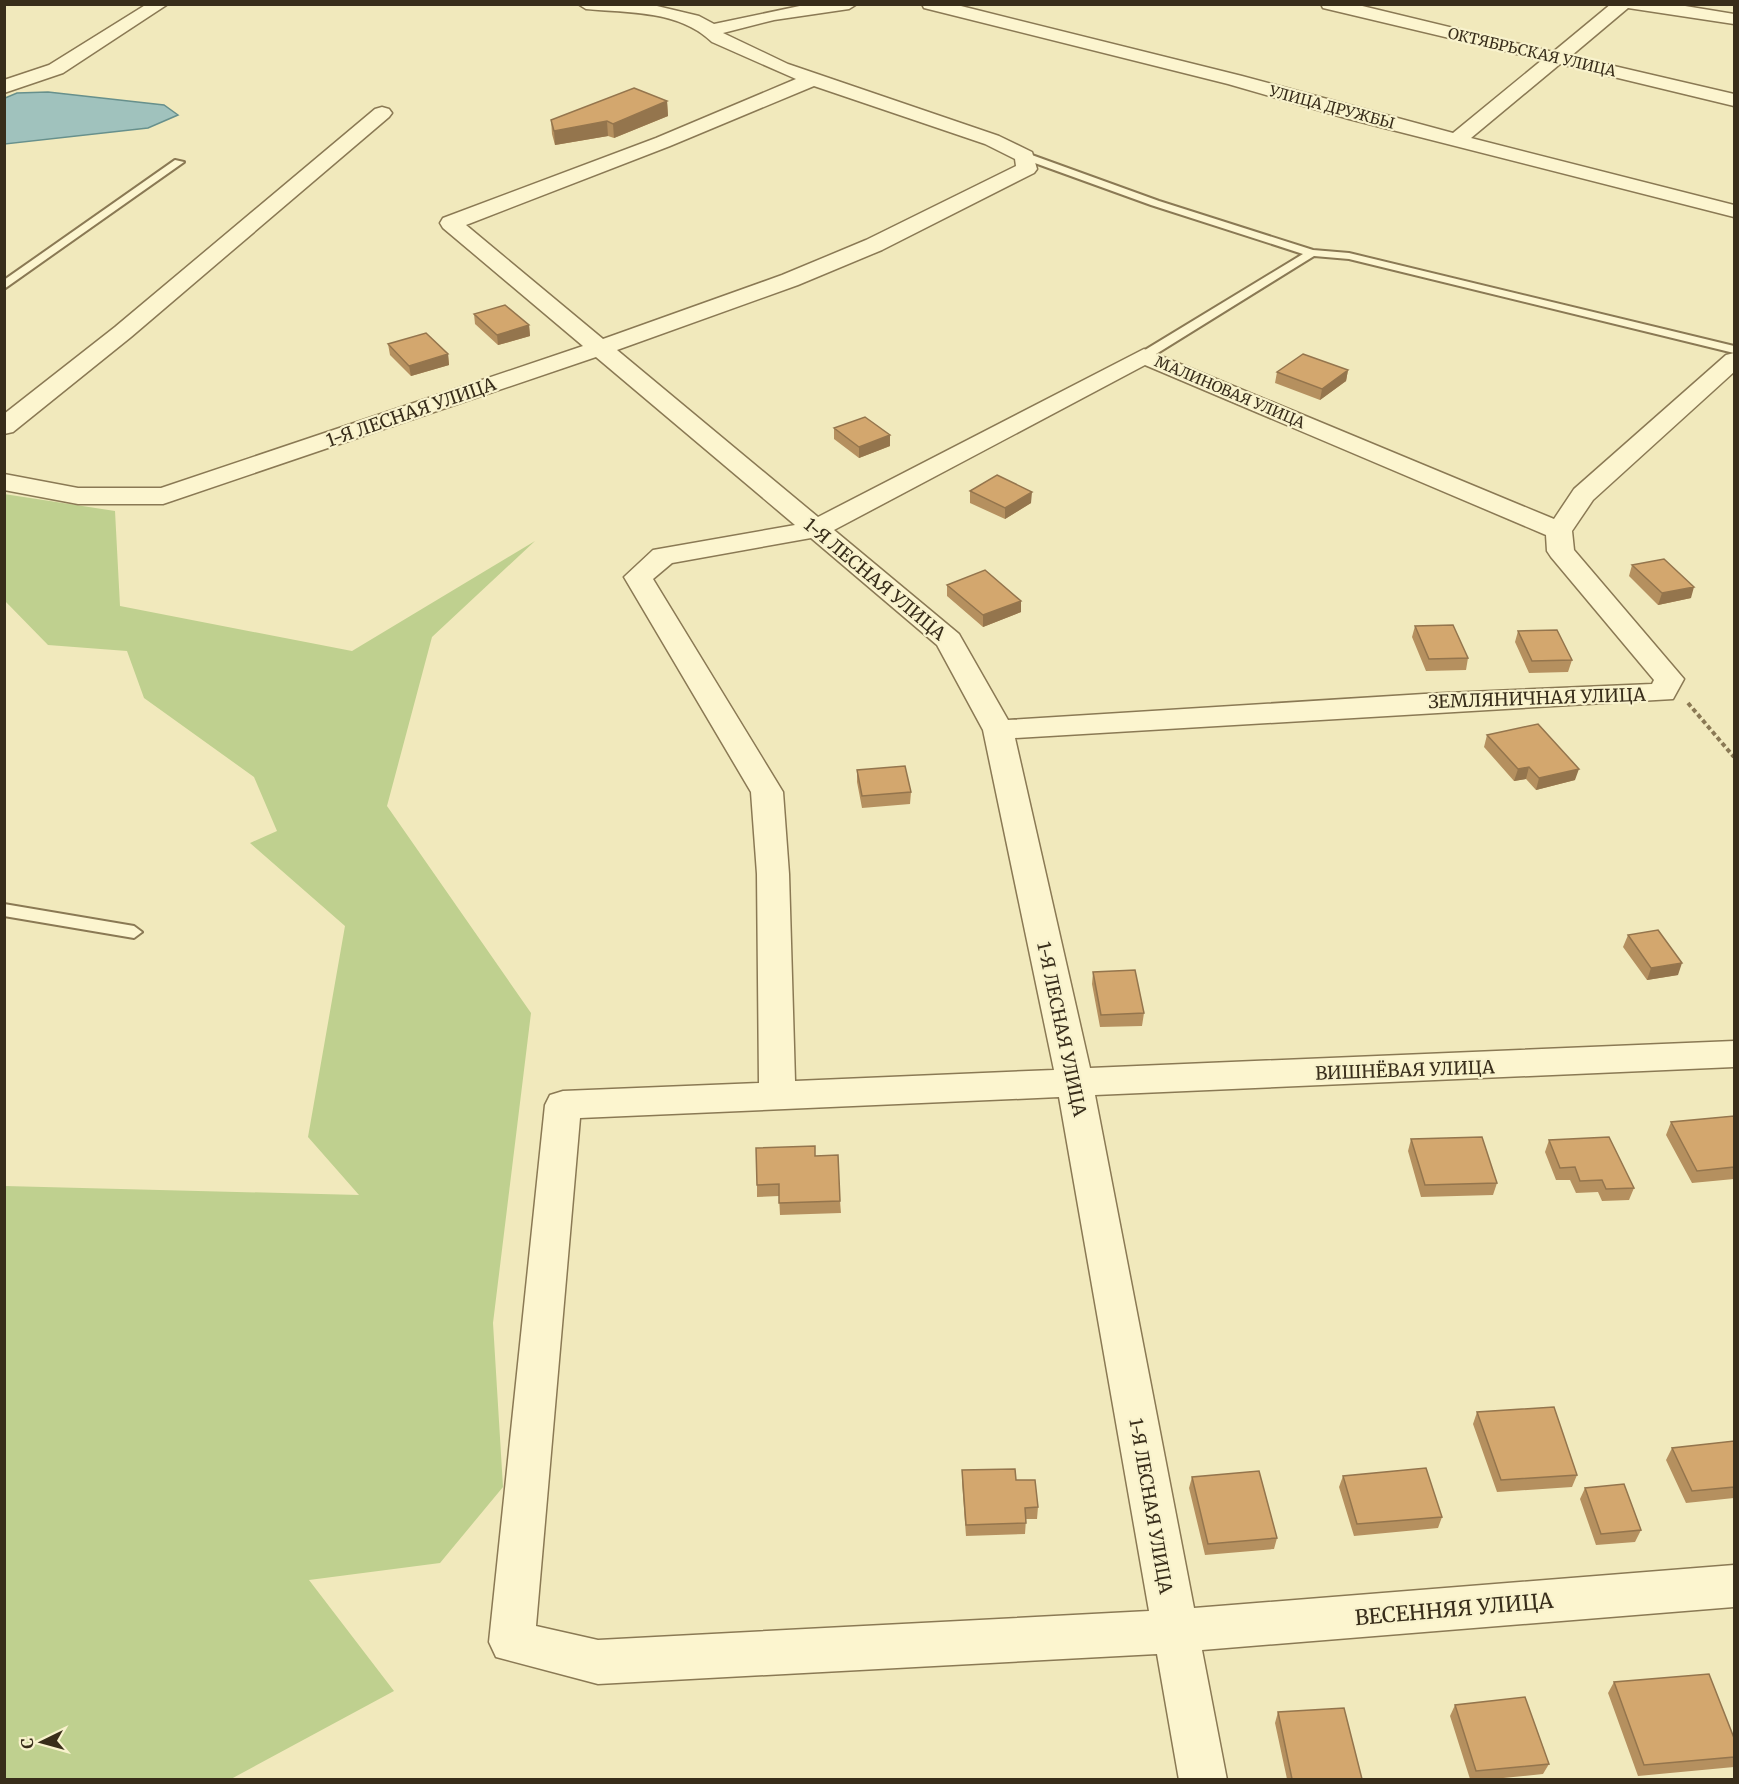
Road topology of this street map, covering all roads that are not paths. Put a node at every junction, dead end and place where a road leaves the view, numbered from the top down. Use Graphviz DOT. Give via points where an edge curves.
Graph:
graph roads {
  1 [pos="160,4"];
  2 [pos="586,4"];
  3 [pos="849,4"];
  4 [pos="930,4"];
  5 [pos="1329,4"];
  6 [pos="1622,4"];
  7 [pos="1634,4"];
  8 [pos="632,7"];
  9 [pos="780,10"];
  10 [pos="1734,19"];
  11 [pos="712,30"];
  12 [pos="1556,58"];
  13 [pos="813,79"];
  14 [pos="4,87"];
  15 [pos="1734,100"];
  16 [pos="382,113"];
  17 [pos="1458,139"];
  18 [pos="1025,156"];
  19 [pos="179,162"];
  20 [pos="1734,211"];
  21 [pos="1312,253"];
  22 [pos="4,286"];
  23 [pos="600,348"];
  24 [pos="1734,350"];
  25 [pos="1144,356"];
  26 [pos="1734,360"];
  27 [pos="4,427"];
  28 [pos="4,482"];
  29 [pos="816,529"];
  30 [pos="1559,531"];
  31 [pos="998,730"];
  32 [pos="4,910"];
  33 [pos="134,932"];
  34 [pos="1734,1054"];
  35 [pos="1075,1084"];
  36 [pos="777,1096"];
  37 [pos="1734,1586"];
  38 [pos="1174,1631"];
  39 [pos="1203,1779"];
  1 -- 14 [label="street" via="56,69"];
  2 -- 8 [label="street"];
  3 -- 9 [label="street"];
  4 -- 17 [label="street, УЛИЦА ДРУЖБЫ"];
  5 -- 12 [label="street, ОКТЯБРЬСКАЯ УЛИЦА"];
  6 -- 12 [label="street"];
  7 -- 10 [label="street"];
  8 -- 11 [label="street" via="687,17"];
  9 -- 11 [label="street"];
  11 -- 13 [label="street" via="718,38"];
  12 -- 15 [label="street, ОКТЯБРЬСКАЯ УЛИЦА"];
  12 -- 17 [label="street"];
  13 -- 18 [label="street" via="993,140"];
  13 -- 23 [label="street" via="663,142 451,223"];
  16 -- 27 [label="street"];
  17 -- 20 [label="street, УЛИЦА ДРУЖБЫ"];
  18 -- 21 [label="lane"];
  18 -- 23 [label="street" via="1027,169 874,245 790,280"];
  19 -- 22 [label="lane"];
  21 -- 24 [label="lane" via="1349,256"];
  21 -- 25 [label="lane"];
  23 -- 28 [label="street, 1-Я ЛЕСНАЯ УЛИЦА" via="163,496 78,496"];
  23 -- 29 [label="street, 1-Я ЛЕСНАЯ УЛИЦА"];
  25 -- 29 [label="street, МАЛИНОВАЯ УЛИЦА"];
  25 -- 30 [label="street, МАЛИНОВАЯ УЛИЦА"];
  26 -- 30 [label="street" via="1584,495"];
  29 -- 31 [label="street, 1-Я ЛЕСНАЯ УЛИЦА" via="949,640"];
  29 -- 36 [label="street, МАЛИНОВАЯ УЛИЦА" via="663,556 638,577 767,792 773,874"];
  30 -- 31 [label="street, ЗЕМЛЯНИЧНАЯ УЛИЦА" via="1561,551 1669,680 1663,693 1424,703"];
  31 -- 35 [label="street, 1-Я ЛЕСНАЯ УЛИЦА"];
  32 -- 33 [label="lane"];
  34 -- 35 [label="street, ВИШНЁВАЯ УЛИЦА"];
  35 -- 36 [label="street, ВИШНЁВАЯ УЛИЦА"];
  35 -- 38 [label="street, 1-Я ЛЕСНАЯ УЛИЦА"];
  36 -- 38 [label="street, ВЕСЕННЯЯ УЛИЦА" via="562,1105 512,1642 598,1662"];
  37 -- 38 [label="street, ВЕСЕННЯЯ УЛИЦА"];
  38 -- 39 [label="street, 1-Я ЛЕСНАЯ УЛИЦА"];
}
